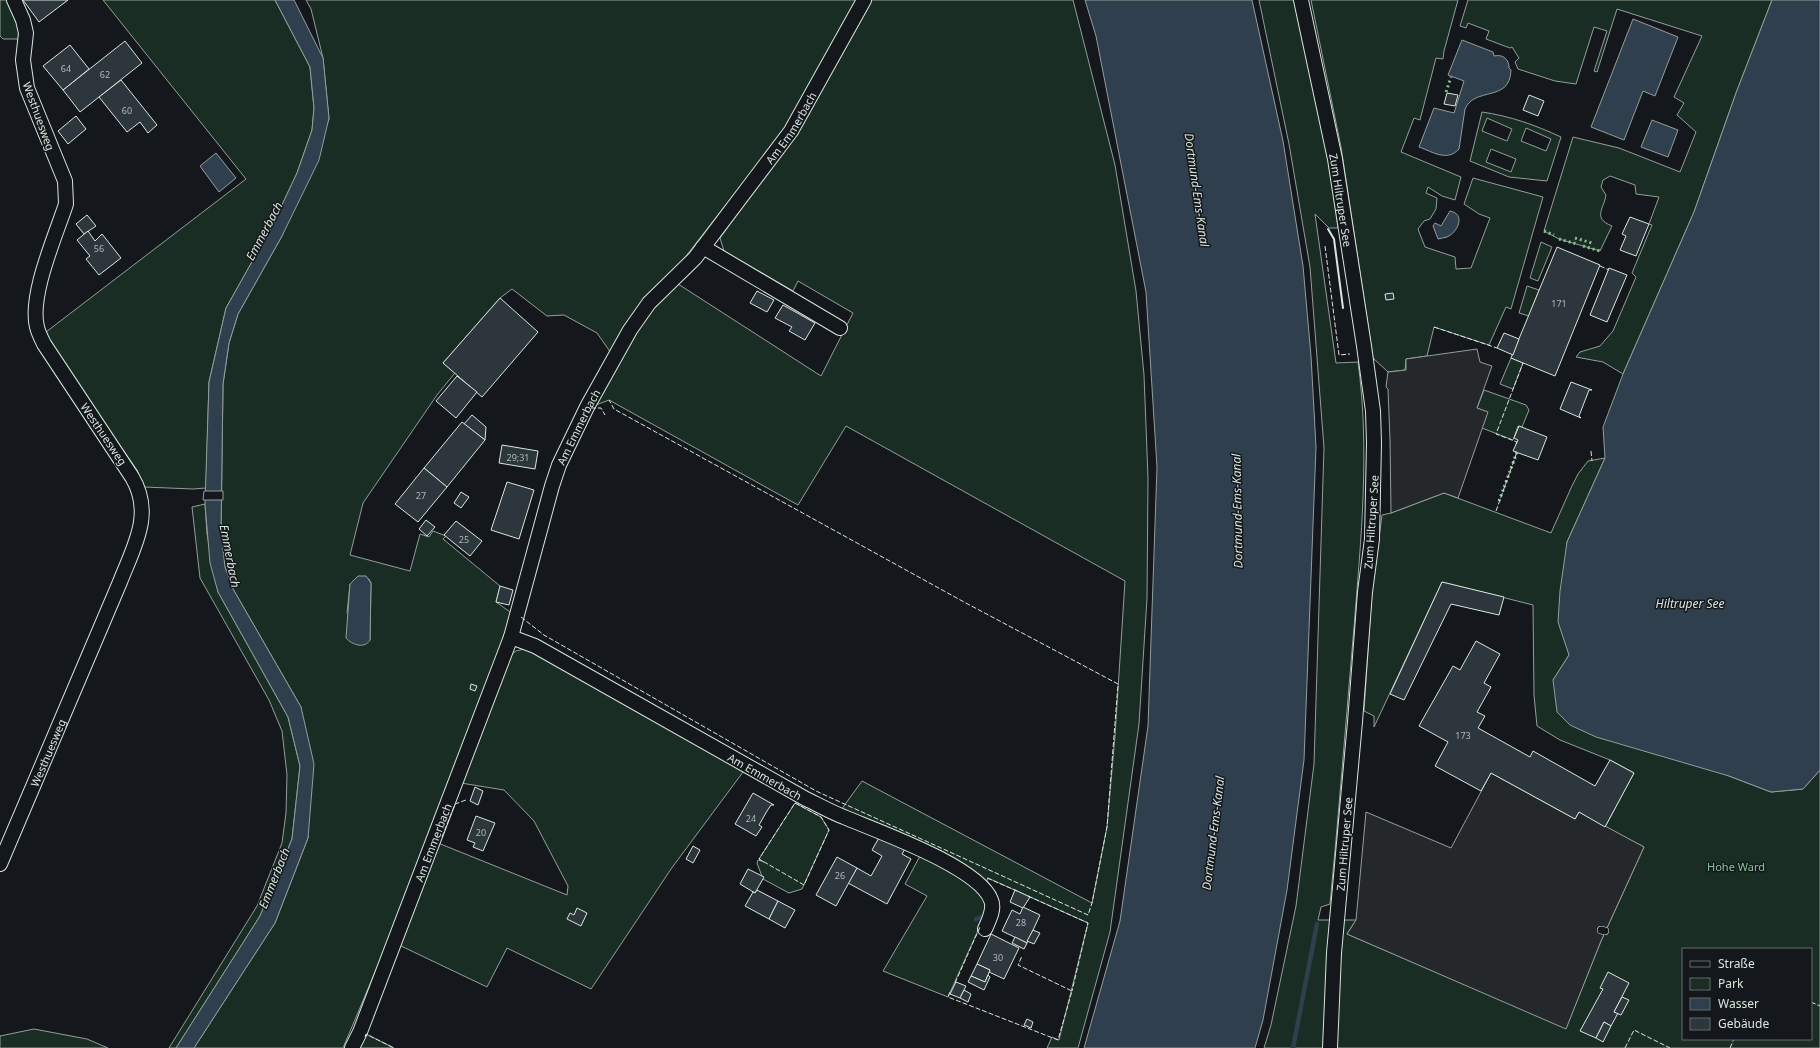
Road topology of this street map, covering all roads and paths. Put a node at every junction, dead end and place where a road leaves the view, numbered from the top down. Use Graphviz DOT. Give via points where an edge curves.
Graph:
graph roads {
  1 [pos="14,0"];
  2 [pos="864,0"];
  3 [pos="1301,0"];
  4 [pos="703,247"];
  5 [pos="840,328"];
  6 [pos="511,636"];
  7 [pos="0,864"];
  8 [pos="985,929"];
  9 [pos="352,1048"];
  10 [pos="1330,1048"];
  1 -- 7 [label="street, Westhuesweg" via="26,33 23,60 26,88 65,181 66,192 66,204 38,291 37,326 44,344 132,476 140,492 143,511 138,536 120,582"];
  2 -- 4 [label="street, Am Emmerbach" via="791,131"];
  3 -- 10 [label="street, Zum Hiltruper See" via="1336,166 1366,359 1373,411 1374,443 1372,539 1365,592 1334,953"];
  4 -- 5 [label="street"];
  4 -- 6 [label="street, Am Emmerbach" via="649,303 630,330 587,407 559,465 552,486"];
  6 -- 8 [label="street, Am Emmerbach" via="535,646 806,799 890,834 964,872 984,889 991,900 992,908"];
  6 -- 9 [label="street, Am Emmerbach"];
}
